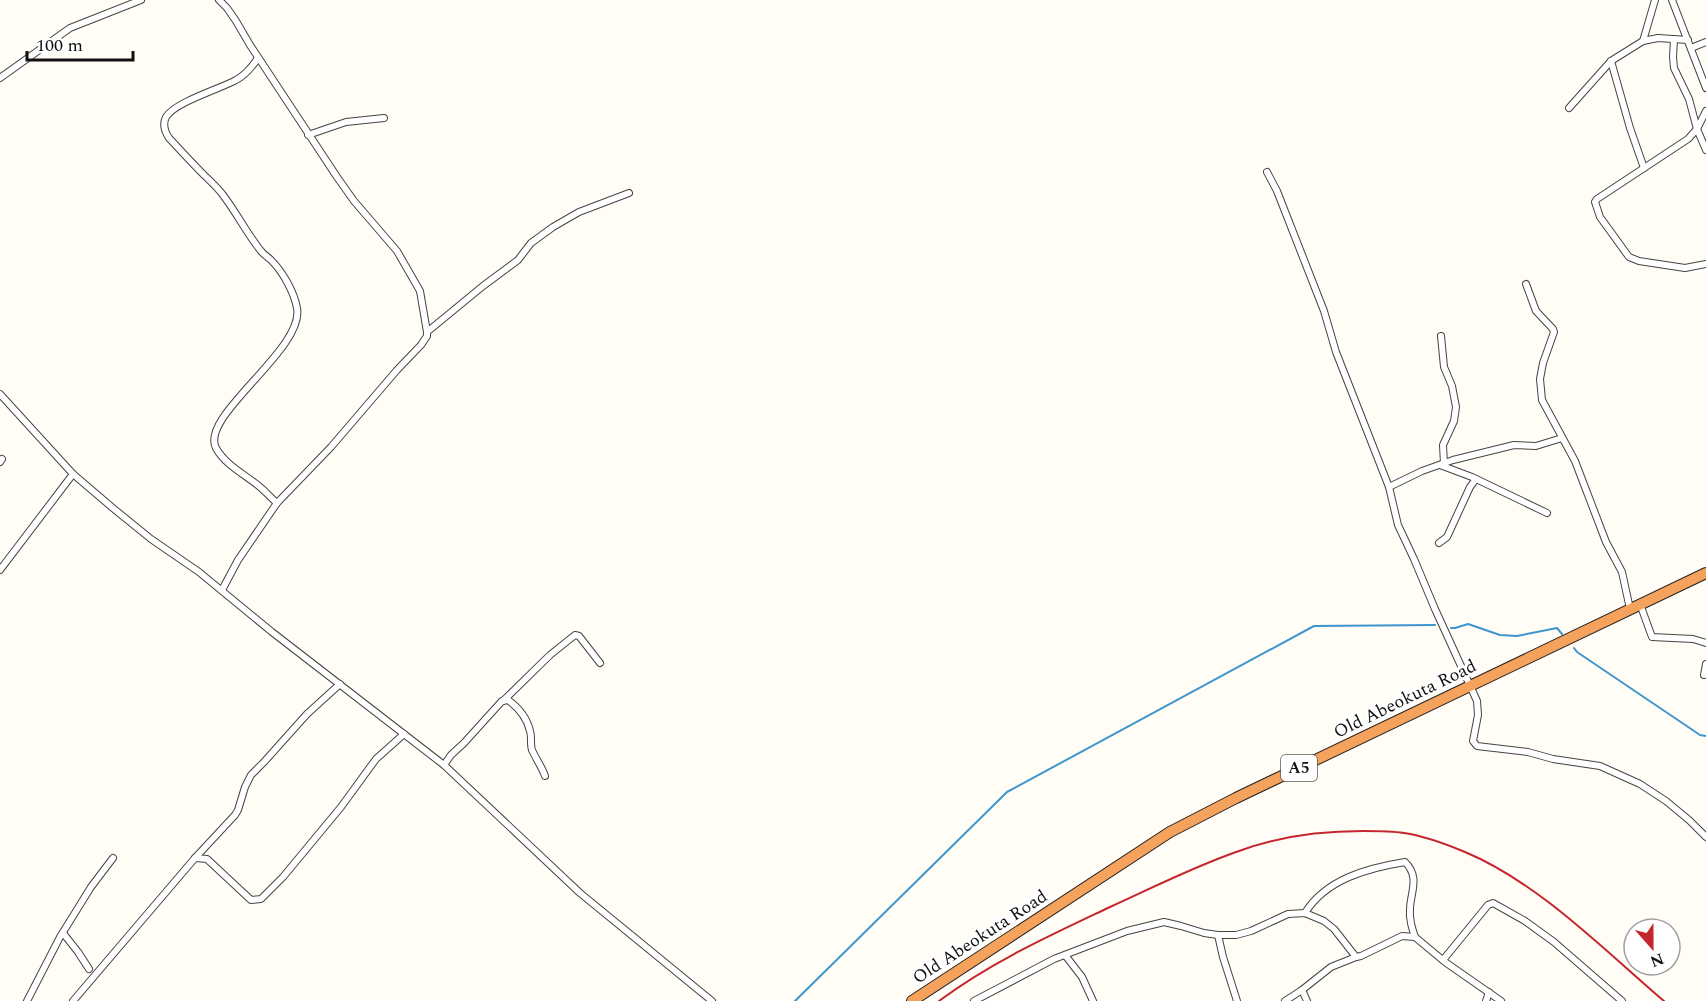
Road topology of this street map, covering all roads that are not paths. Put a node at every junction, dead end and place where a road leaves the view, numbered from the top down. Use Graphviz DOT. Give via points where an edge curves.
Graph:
graph roads {
  1 [pos="141,0"];
  2 [pos="219,0"];
  3 [pos="1655,0"];
  4 [pos="1672,0"];
  5 [pos="1674,39"];
  6 [pos="1688,40"];
  7 [pos="1643,41"];
  8 [pos="1706,42"];
  9 [pos="1691,48"];
  10 [pos="258,58"];
  11 [pos="1611,62"];
  12 [pos="0,78"];
  13 [pos="1706,88"];
  14 [pos="1569,108"];
  15 [pos="1706,111"];
  16 [pos="384,118"];
  17 [pos="1696,129"];
  18 [pos="308,135"];
  19 [pos="1706,150"];
  20 [pos="1644,168"];
  21 [pos="1267,172"];
  22 [pos="629,193"];
  23 [pos="1706,264"];
  24 [pos="1526,284"];
  25 [pos="427,332"];
  26 [pos="1441,336"];
  27 [pos="0,394"];
  28 [pos="1562,438"];
  29 [pos="1442,465"];
  30 [pos="74,474"];
  31 [pos="1476,479"];
  32 [pos="1389,487"];
  33 [pos="277,503"];
  34 [pos="1548,513"];
  35 [pos="1439,543"];
  36 [pos="0,570"];
  37 [pos="1706,573"];
  38 [pos="222,590"];
  39 [pos="1635,606"];
  40 [pos="1706,642"];
  41 [pos="600,663"];
  42 [pos="1706,664"];
  43 [pos="1704,675"];
  44 [pos="340,684"];
  45 [pos="1470,685"];
  46 [pos="502,701"];
  47 [pos="404,734"];
  48 [pos="444,765"];
  49 [pos="545,776"];
  50 [pos="1706,837"];
  51 [pos="113,858"];
  52 [pos="195,858"];
  53 [pos="1305,913"];
  54 [pos="63,933"];
  55 [pos="1218,935"];
  56 [pos="1415,937"];
  57 [pos="1065,955"];
  58 [pos="1356,957"];
  59 [pos="1443,960"];
  60 [pos="89,969"];
  61 [pos="1302,990"];
  62 [pos="1489,993"];
  63 [pos="27,1001"];
  64 [pos="73,1001"];
  65 [pos="712,1001"];
  66 [pos="912,1001"];
  67 [pos="974,1001"];
  68 [pos="1093,1001"];
  69 [pos="1237,1001"];
  70 [pos="1285,1001"];
  71 [pos="1307,1001"];
  72 [pos="1486,1001"];
  73 [pos="1501,1001"];
  74 [pos="1622,1001"];
  1 -- 12 [label="street" via="70,28"];
  2 -- 10 [label="street"];
  3 -- 7 [label="street"];
  4 -- 6 [label="street"];
  5 -- 6 [label="street"];
  5 -- 7 [label="street"];
  5 -- 17 [label="street" via="1674,68 1689,99"];
  6 -- 9 [label="street"];
  7 -- 11 [label="street"];
  8 -- 9 [label="street"];
  9 -- 13 [label="street"];
  10 -- 18 [label="street"];
  10 -- 33 [label="street" via="237,80 167,115 164,127 176,146 221,192 276,267 296,304 294,329 232,405 213,438 223,457"];
  11 -- 14 [label="street"];
  11 -- 20 [label="street"];
  15 -- 17 [label="street"];
  16 -- 18 [label="street" via="346,122"];
  17 -- 19 [label="street"];
  17 -- 20 [label="street" via="1688,139"];
  18 -- 25 [label="street" via="354,201 397,251 420,291"];
  20 -- 23 [label="street" via="1595,200 1600,217 1633,259 1685,268"];
  21 -- 32 [label="street"];
  22 -- 25 [label="street" via="579,212 553,227"];
  24 -- 28 [label="street" via="1536,311 1553,329 1543,363 1541,392"];
  25 -- 33 [label="street" via="421,345"];
  26 -- 29 [label="street" via="1444,367 1456,407 1443,445"];
  27 -- 30 [label="street"];
  28 -- 29 [label="street" via="1536,446 1514,445"];
  28 -- 39 [label="street"];
  29 -- 31 [label="street"];
  29 -- 32 [label="street"];
  30 -- 36 [label="street"];
  30 -- 38 [label="street" via="152,539"];
  31 -- 34 [label="street"];
  31 -- 35 [label="street" via="1447,537"];
  32 -- 45 [label="street" via="1398,525"];
  33 -- 38 [label="street"];
  37 -- 39 [label="highway, Old Abeokuta Road / A5"];
  38 -- 44 [label="street"];
  39 -- 40 [label="street" via="1652,637"];
  39 -- 45 [label="highway, Old Abeokuta Road / A5"];
  41 -- 46 [label="street" via="574,635"];
  42 -- 43 [label="street"];
  44 -- 47 [label="street"];
  44 -- 52 [label="street" via="251,775 238,810"];
  45 -- 50 [label="street" via="1478,707 1473,741 1477,746 1600,766 1658,795"];
  45 -- 66 [label="highway, Old Abeokuta Road / A5" via="1170,832"];
  46 -- 48 [label="street"];
  46 -- 49 [label="street" via="508,700 521,711"];
  47 -- 48 [label="street"];
  47 -- 52 [label="street" via="376,759 310,845 261,899 251,900 207,860"];
  48 -- 65 [label="street" via="580,892"];
  51 -- 54 [label="street"];
  52 -- 64 [label="street"];
  53 -- 55 [label="street" via="1288,914 1236,935"];
  53 -- 56 [label="street" via="1330,886 1405,862 1414,882 1410,916"];
  53 -- 58 [label="street" via="1334,929"];
  54 -- 60 [label="street"];
  54 -- 63 [label="street"];
  55 -- 57 [label="street" via="1164,922 1127,931"];
  55 -- 69 [label="street"];
  56 -- 58 [label="street" via="1402,936"];
  56 -- 59 [label="street"];
  57 -- 67 [label="street"];
  57 -- 68 [label="street" via="1082,977"];
  58 -- 61 [label="street" via="1331,967"];
  59 -- 62 [label="street"];
  59 -- 74 [label="street" via="1493,903 1554,942"];
  61 -- 70 [label="street"];
  61 -- 71 [label="street"];
  62 -- 72 [label="street"];
  62 -- 73 [label="street"];
}
